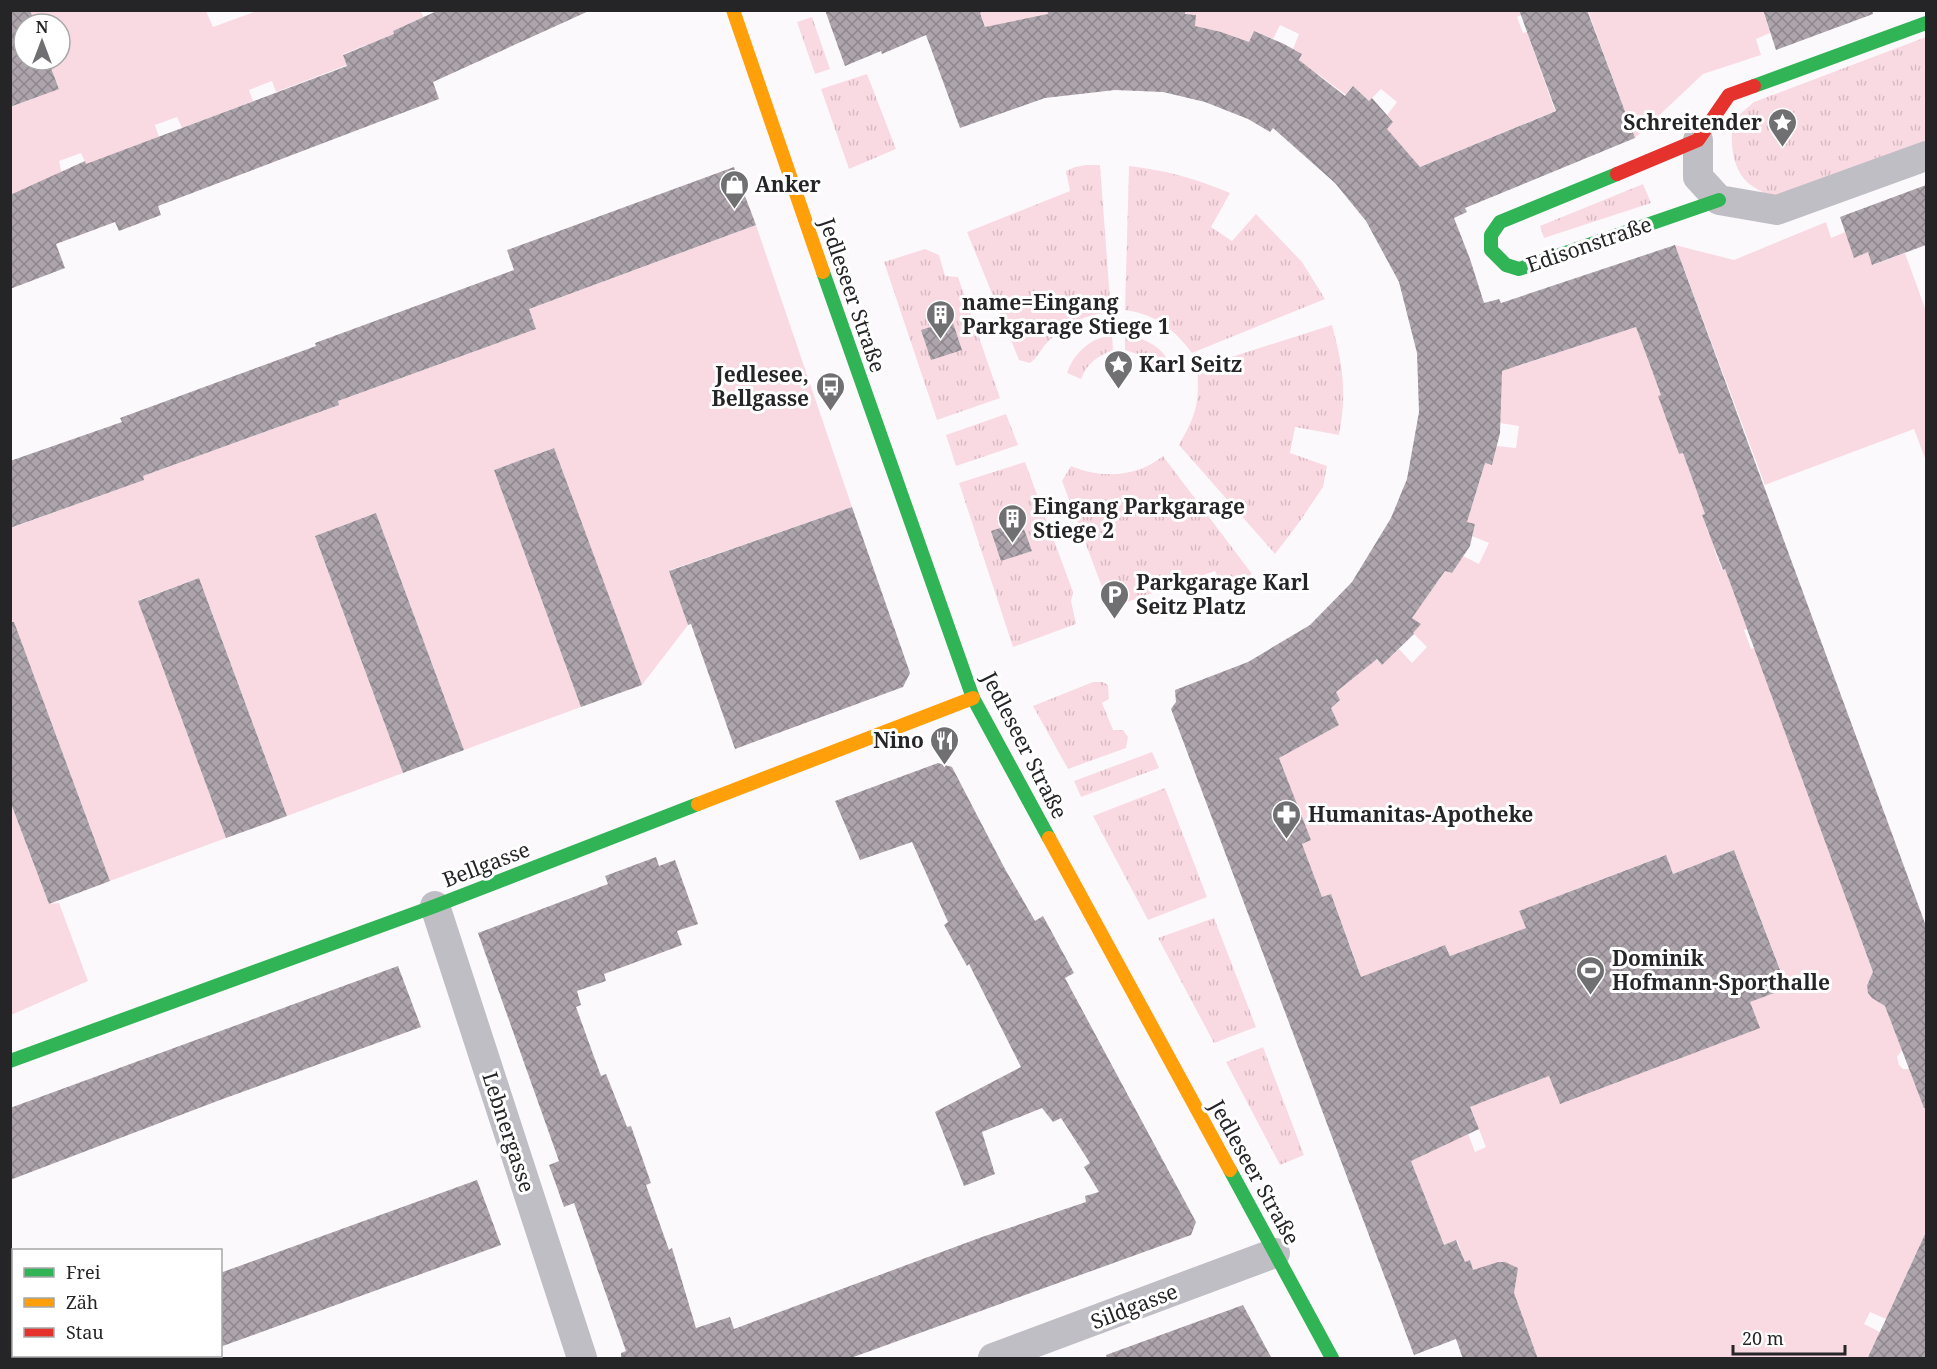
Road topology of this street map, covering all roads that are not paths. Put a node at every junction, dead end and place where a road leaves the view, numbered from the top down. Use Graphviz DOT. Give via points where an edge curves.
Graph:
graph roads {
  1 [pos="733,10"];
  2 [pos="1926,23"];
  3 [pos="1698,140"];
  4 [pos="1926,156"];
  5 [pos="1719,200"];
  6 [pos="973,698"];
  7 [pos="435,906"];
  8 [pos="10,1061"];
  9 [pos="1275,1253"];
  10 [pos="582,1359"];
  11 [pos="993,1359"];
  12 [pos="1332,1359"];
  1 -- 6 [label="street, Jedleseer Straße"];
  2 -- 3 [label="street" via="1730,95"];
  3 -- 5 [label="street" via="1698,177"];
  3 -- 5 [label="street, Edisonstraße" via="1500,222 1491,235 1491,250 1506,265 1519,269"];
  4 -- 5 [label="street, Edisonstraße" via="1777,210"];
  6 -- 7 [label="street, Bellgasse"];
  6 -- 9 [label="street, Jedleseer Straße"];
  7 -- 8 [label="street, Bellgasse"];
  7 -- 10 [label="street, Lebnergasse"];
  9 -- 11 [label="street, Sildgasse"];
  9 -- 12 [label="street, Jedleseer Straße"];
}
